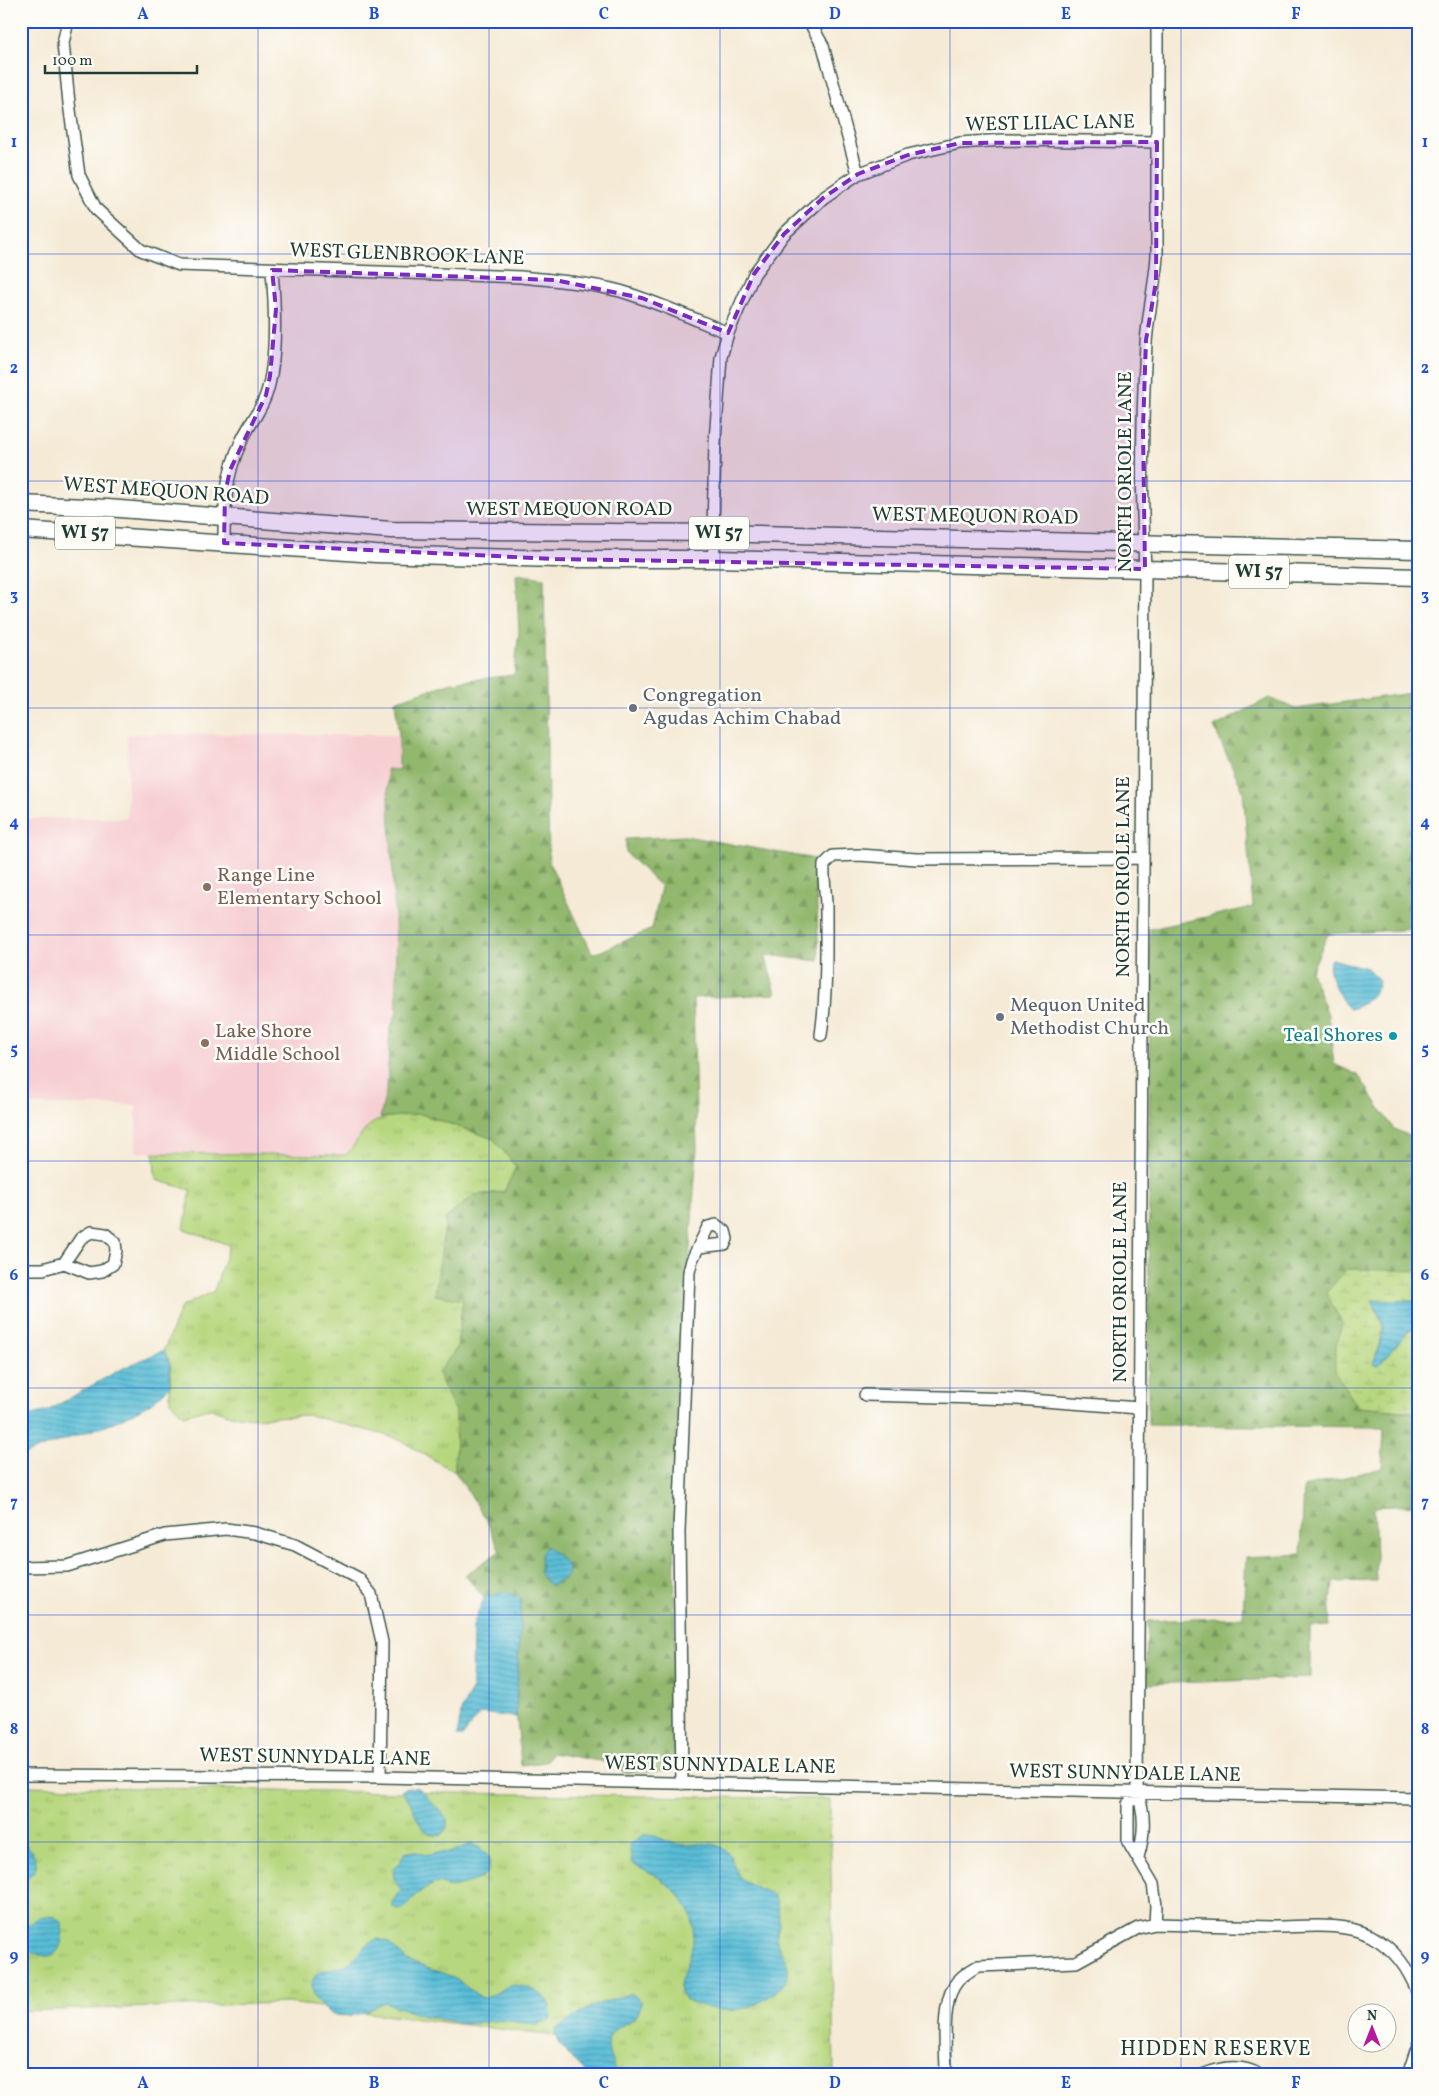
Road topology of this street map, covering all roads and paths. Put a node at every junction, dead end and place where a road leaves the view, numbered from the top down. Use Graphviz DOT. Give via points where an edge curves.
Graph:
graph roads {
  1 [pos="68,21"];
  2 [pos="809,21"];
  3 [pos="1157,21"];
  4 [pos="1157,142"];
  5 [pos="858,174"];
  6 [pos="272,270"];
  7 [pos="728,333"];
  8 [pos="21,504"];
  9 [pos="224,518"];
  10 [pos="21,530"];
  11 [pos="713,532"];
  12 [pos="1143,542"];
  13 [pos="224,543"];
  14 [pos="1418,550"];
  15 [pos="714,559"];
  16 [pos="1145,569"];
  17 [pos="1418,577"];
  18 [pos="1143,858"];
  19 [pos="821,1035"];
  20 [pos="699,1247"];
  21 [pos="64,1263"];
  22 [pos="21,1269"];
  23 [pos="865,1395"];
  24 [pos="1139,1408"];
  25 [pos="21,1567"];
  26 [pos="21,1775"];
  27 [pos="380,1777"];
  28 [pos="682,1784"];
  29 [pos="1137,1794"];
  30 [pos="1418,1798"];
  31 [pos="1154,1924"];
  32 [pos="1418,1993"];
  33 [pos="1418,2045"];
  34 [pos="946,2075"];
  35 [pos="1202,2075"];
  36 [pos="1260,2075"];
  37 [pos="1408,2075"];
  1 -- 6 [label="street, WEST GLENBROOK LANE" via="64,44 77,157 80,174 96,209 140,250 179,264"];
  2 -- 5 [label="street" via="822,46"];
  3 -- 4 [label="street, NORTH ORIOLE LANE"];
  4 -- 5 [label="street, WEST LILAC LANE" via="1004,140 960,143 908,155"];
  4 -- 12 [label="street, NORTH ORIOLE LANE" via="1156,282 1146,340 1143,421"];
  5 -- 7 [label="street, WEST LILAC LANE" via="823,198 784,234 754,274"];
  6 -- 7 [label="street, WEST GLENBROOK LANE" via="555,280 642,298"];
  6 -- 9 [label="street" via="276,309 270,376 266,395 230,470"];
  7 -- 11 [label="street, WEST LILAC LANE" via="719,387"];
  8 -- 9 [label="main road, WEST MEQUON ROAD / WI 57"];
  9 -- 11 [label="main road, WEST MEQUON ROAD / WI 57" via="390,530"];
  9 -- 13 [label="street"];
  10 -- 13 [label="main road, WI 57"];
  11 -- 12 [label="main road, WEST MEQUON ROAD / WI 57"];
  11 -- 15 [label="street, WEST LILAC LANE"];
  12 -- 14 [label="main road, WEST MEQUON ROAD / WI 57"];
  12 -- 16 [label="street, NORTH ORIOLE LANE"];
  13 -- 15 [label="main road, WI 57" via="385,554"];
  15 -- 16 [label="main road, WI 57"];
  16 -- 17 [label="main road, WI 57"];
  16 -- 18 [label="street, NORTH ORIOLE LANE"];
  18 -- 19 [label="street" via="833,856 824,864 826,994"];
  18 -- 24 [label="street, NORTH ORIOLE LANE"];
  20 -- 28 [label="street" via="689,1272 679,1523"];
  21 -- 21 [label="street" via="89,1273 102,1271 113,1264 115,1242 105,1234 91,1232 81,1238"];
  21 -- 22 [label="street"];
  23 -- 24 [label="street" via="1017,1399"];
  24 -- 29 [label="street, NORTH ORIOLE LANE"];
  25 -- 27 [label="street" via="67,1566 165,1535 226,1529 295,1544 358,1578 371,1594 382,1642"];
  26 -- 27 [label="street, WEST SUNNYDALE LANE"];
  27 -- 28 [label="street, WEST SUNNYDALE LANE"];
  28 -- 29 [label="street, WEST SUNNYDALE LANE"];
  29 -- 30 [label="street, WEST SUNNYDALE LANE"];
  29 -- 31 [label="street, NORTH ORIOLE LANE" via="1143,1805 1142,1842 1138,1857 1153,1884"];
  31 -- 32 [label="street" via="1318,1926 1356,1931 1370,1936 1398,1957"];
  31 -- 34 [label="street" via="1138,1928 1076,1962 978,1966 965,1974 954,1984 948,1998"];
  33 -- 37 [label="street"];
  35 -- 36 [label="street" via="1236,2067"];
}
